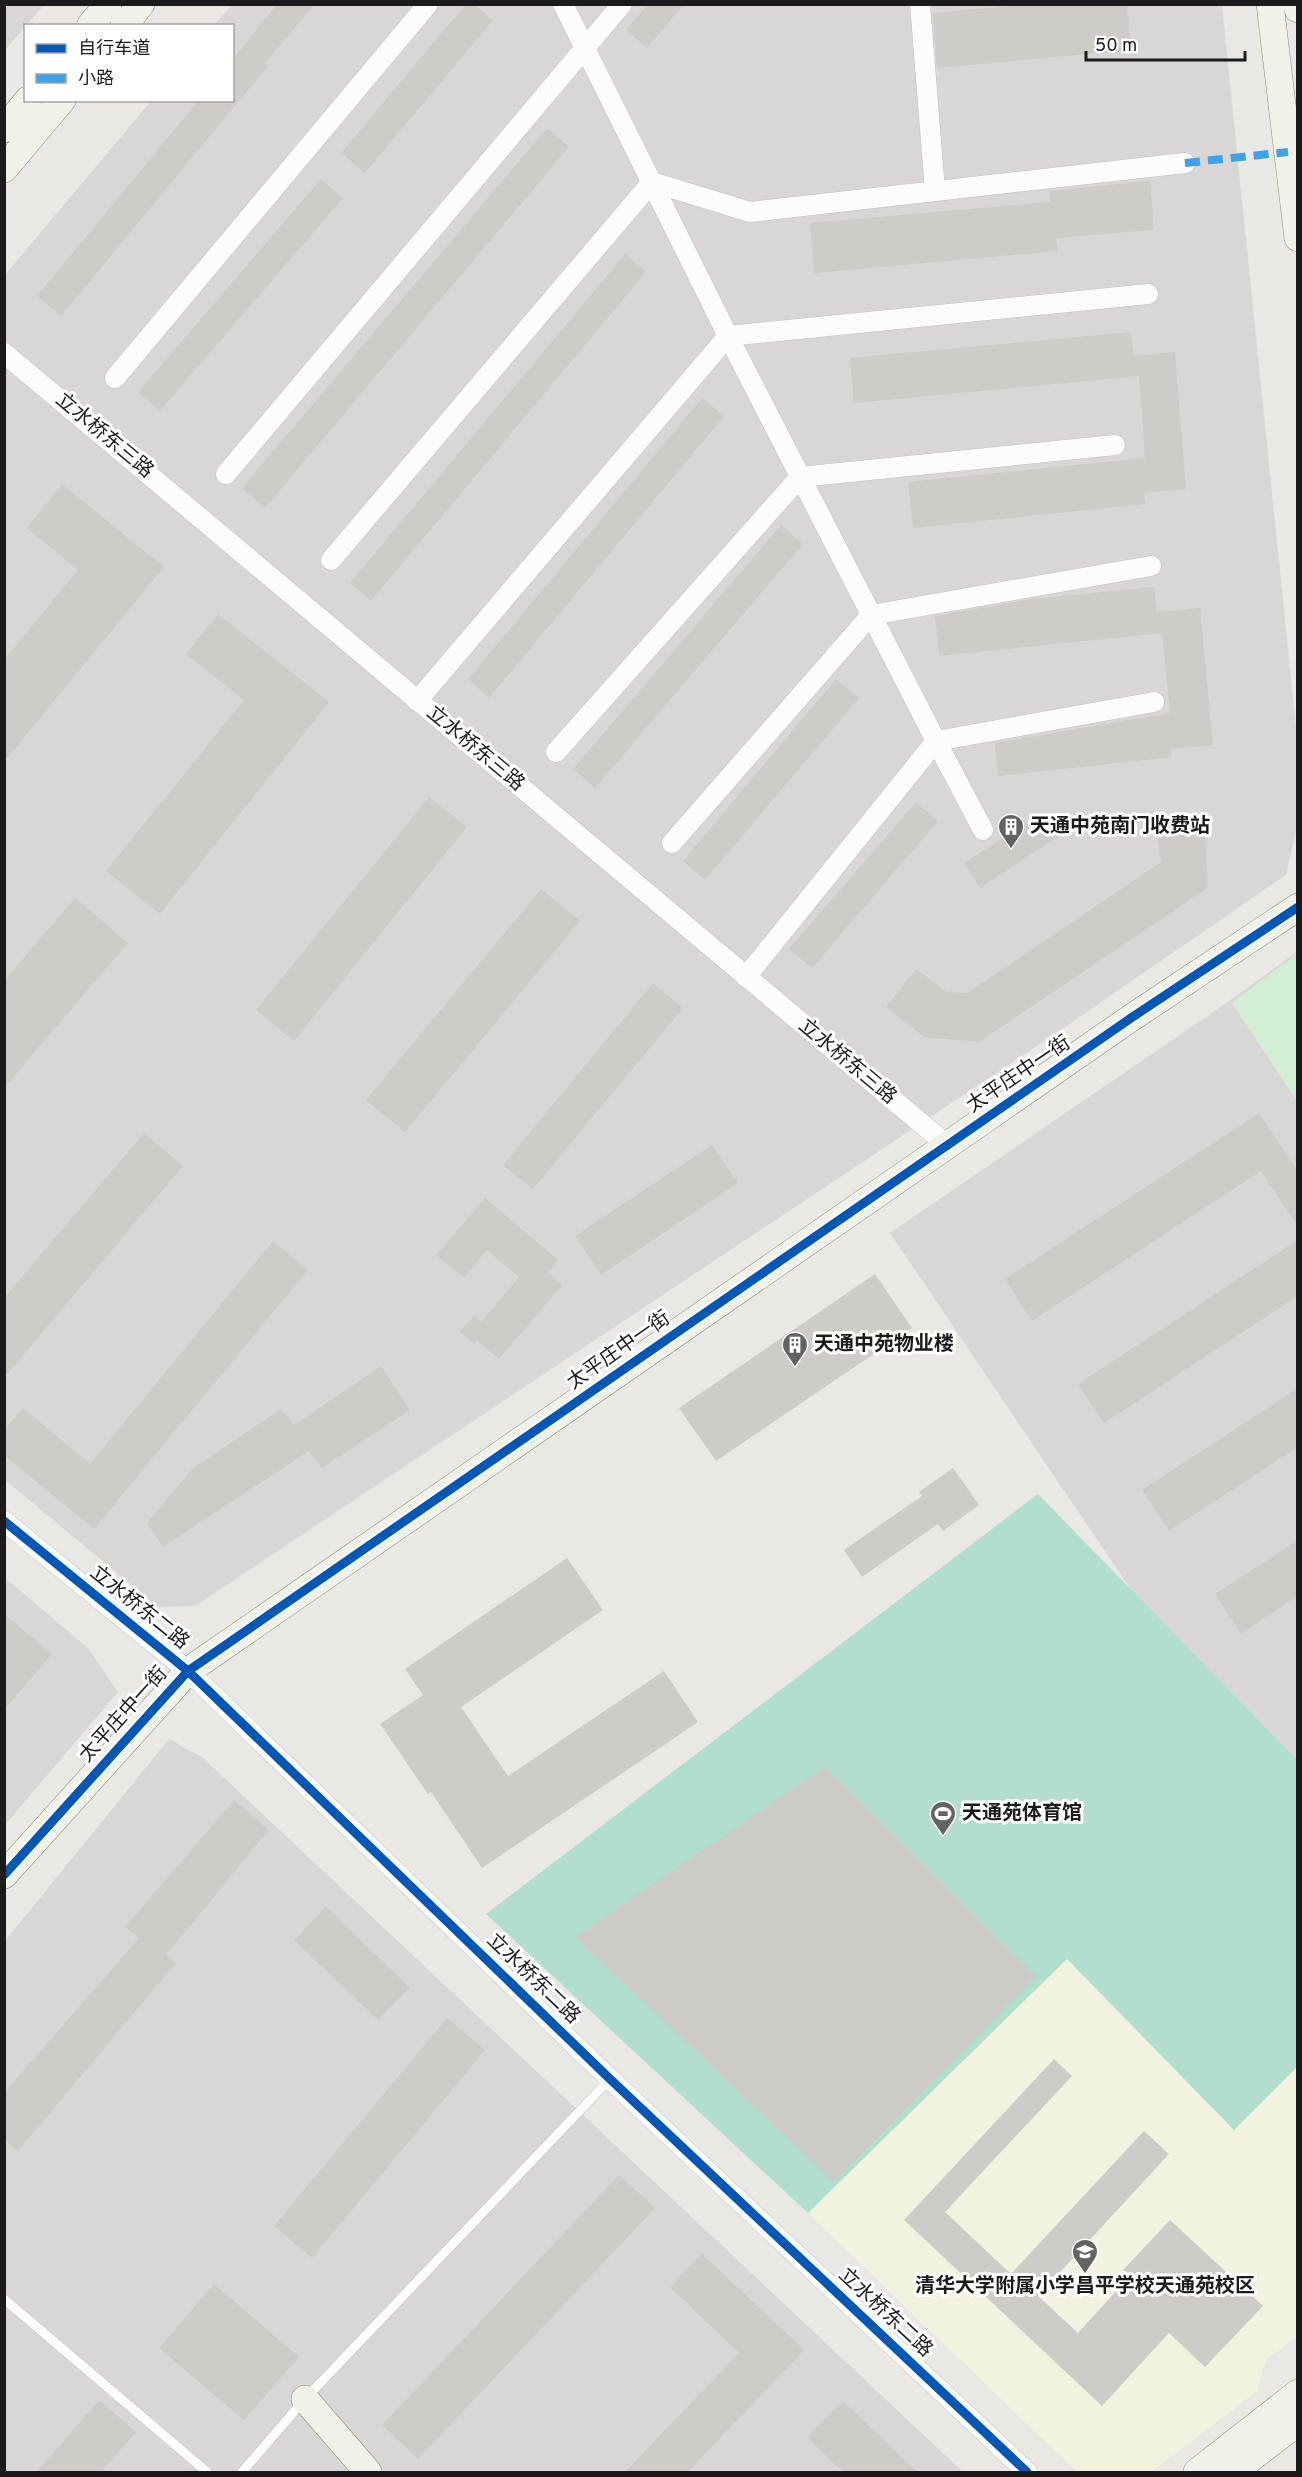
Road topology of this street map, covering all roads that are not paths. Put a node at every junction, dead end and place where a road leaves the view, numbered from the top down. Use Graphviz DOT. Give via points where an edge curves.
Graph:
graph roads {
  1 [pos="108,4"];
  2 [pos="141,4"];
  3 [pos="428,4"];
  4 [pos="563,4"];
  5 [pos="622,4"];
  6 [pos="920,4"];
  7 [pos="1270,4"];
  8 [pos="1297,4"];
  9 [pos="1298,9"];
  10 [pos="92,24"];
  11 [pos="125,24"];
  12 [pos="586,48"];
  13 [pos="26,102"];
  14 [pos="60,102"];
  15 [pos="4,129"];
  16 [pos="1185,163"];
  17 [pos="4,170"];
  18 [pos="652,182"];
  19 [pos="935,191"];
  20 [pos="1298,238"];
  21 [pos="1148,294"];
  22 [pos="728,336"];
  23 [pos="4,352"];
  24 [pos="115,378"];
  25 [pos="1115,445"];
  26 [pos="226,474"];
  27 [pos="800,477"];
  28 [pos="331,560"];
  29 [pos="1151,566"];
  30 [pos="871,615"];
  31 [pos="417,701"];
  32 [pos="1154,702"];
  33 [pos="936,741"];
  34 [pos="556,752"];
  35 [pos="983,830"];
  36 [pos="672,843"];
  37 [pos="1298,907"];
  38 [pos="746,977"];
  39 [pos="947,1145"];
  40 [pos="4,1521"];
  41 [pos="188,1671"];
  42 [pos="4,1875"];
  43 [pos="610,2079"];
  44 [pos="4,2299"];
  45 [pos="1298,2393"];
  46 [pos="305,2400"];
  47 [pos="1298,2422"];
  48 [pos="207,2472"];
  49 [pos="242,2472"];
  50 [pos="368,2472"];
  51 [pos="1027,2472"];
  52 [pos="1197,2472"];
  53 [pos="1233,2472"];
  1 -- 10 [label="street"];
  2 -- 11 [label="street"];
  3 -- 24 [label="street"];
  4 -- 12 [label="street"];
  5 -- 12 [label="street"];
  6 -- 19 [label="street"];
  7 -- 20 [label="street"];
  8 -- 9 [label="street"];
  12 -- 18 [label="street"];
  12 -- 26 [label="street"];
  13 -- 15 [label="street"];
  14 -- 17 [label="street"];
  16 -- 19 [label="street"];
  18 -- 19 [label="street" via="750,212"];
  18 -- 22 [label="street"];
  18 -- 28 [label="street"];
  21 -- 22 [label="street"];
  22 -- 27 [label="street"];
  22 -- 31 [label="street"];
  23 -- 31 [label="street, 立水桥东三路"];
  25 -- 27 [label="street"];
  27 -- 30 [label="street"];
  27 -- 34 [label="street"];
  29 -- 30 [label="street"];
  30 -- 33 [label="street"];
  30 -- 36 [label="street"];
  31 -- 38 [label="street, 立水桥东三路"];
  32 -- 33 [label="street"];
  33 -- 35 [label="street"];
  33 -- 38 [label="street"];
  37 -- 39 [label="street, 太平庄中一街"];
  38 -- 39 [label="street, 立水桥东三路"];
  39 -- 41 [label="street, 太平庄中一街"];
  40 -- 41 [label="street, 立水桥东二路"];
  41 -- 42 [label="street, 太平庄中一街"];
  41 -- 43 [label="street, 立水桥东二路"];
  43 -- 46 [label="lane"];
  43 -- 51 [label="street, 立水桥东二路"];
  44 -- 48 [label="lane"];
  45 -- 52 [label="street"];
  46 -- 49 [label="lane"];
  46 -- 50 [label="street"];
  47 -- 53 [label="street"];
}
